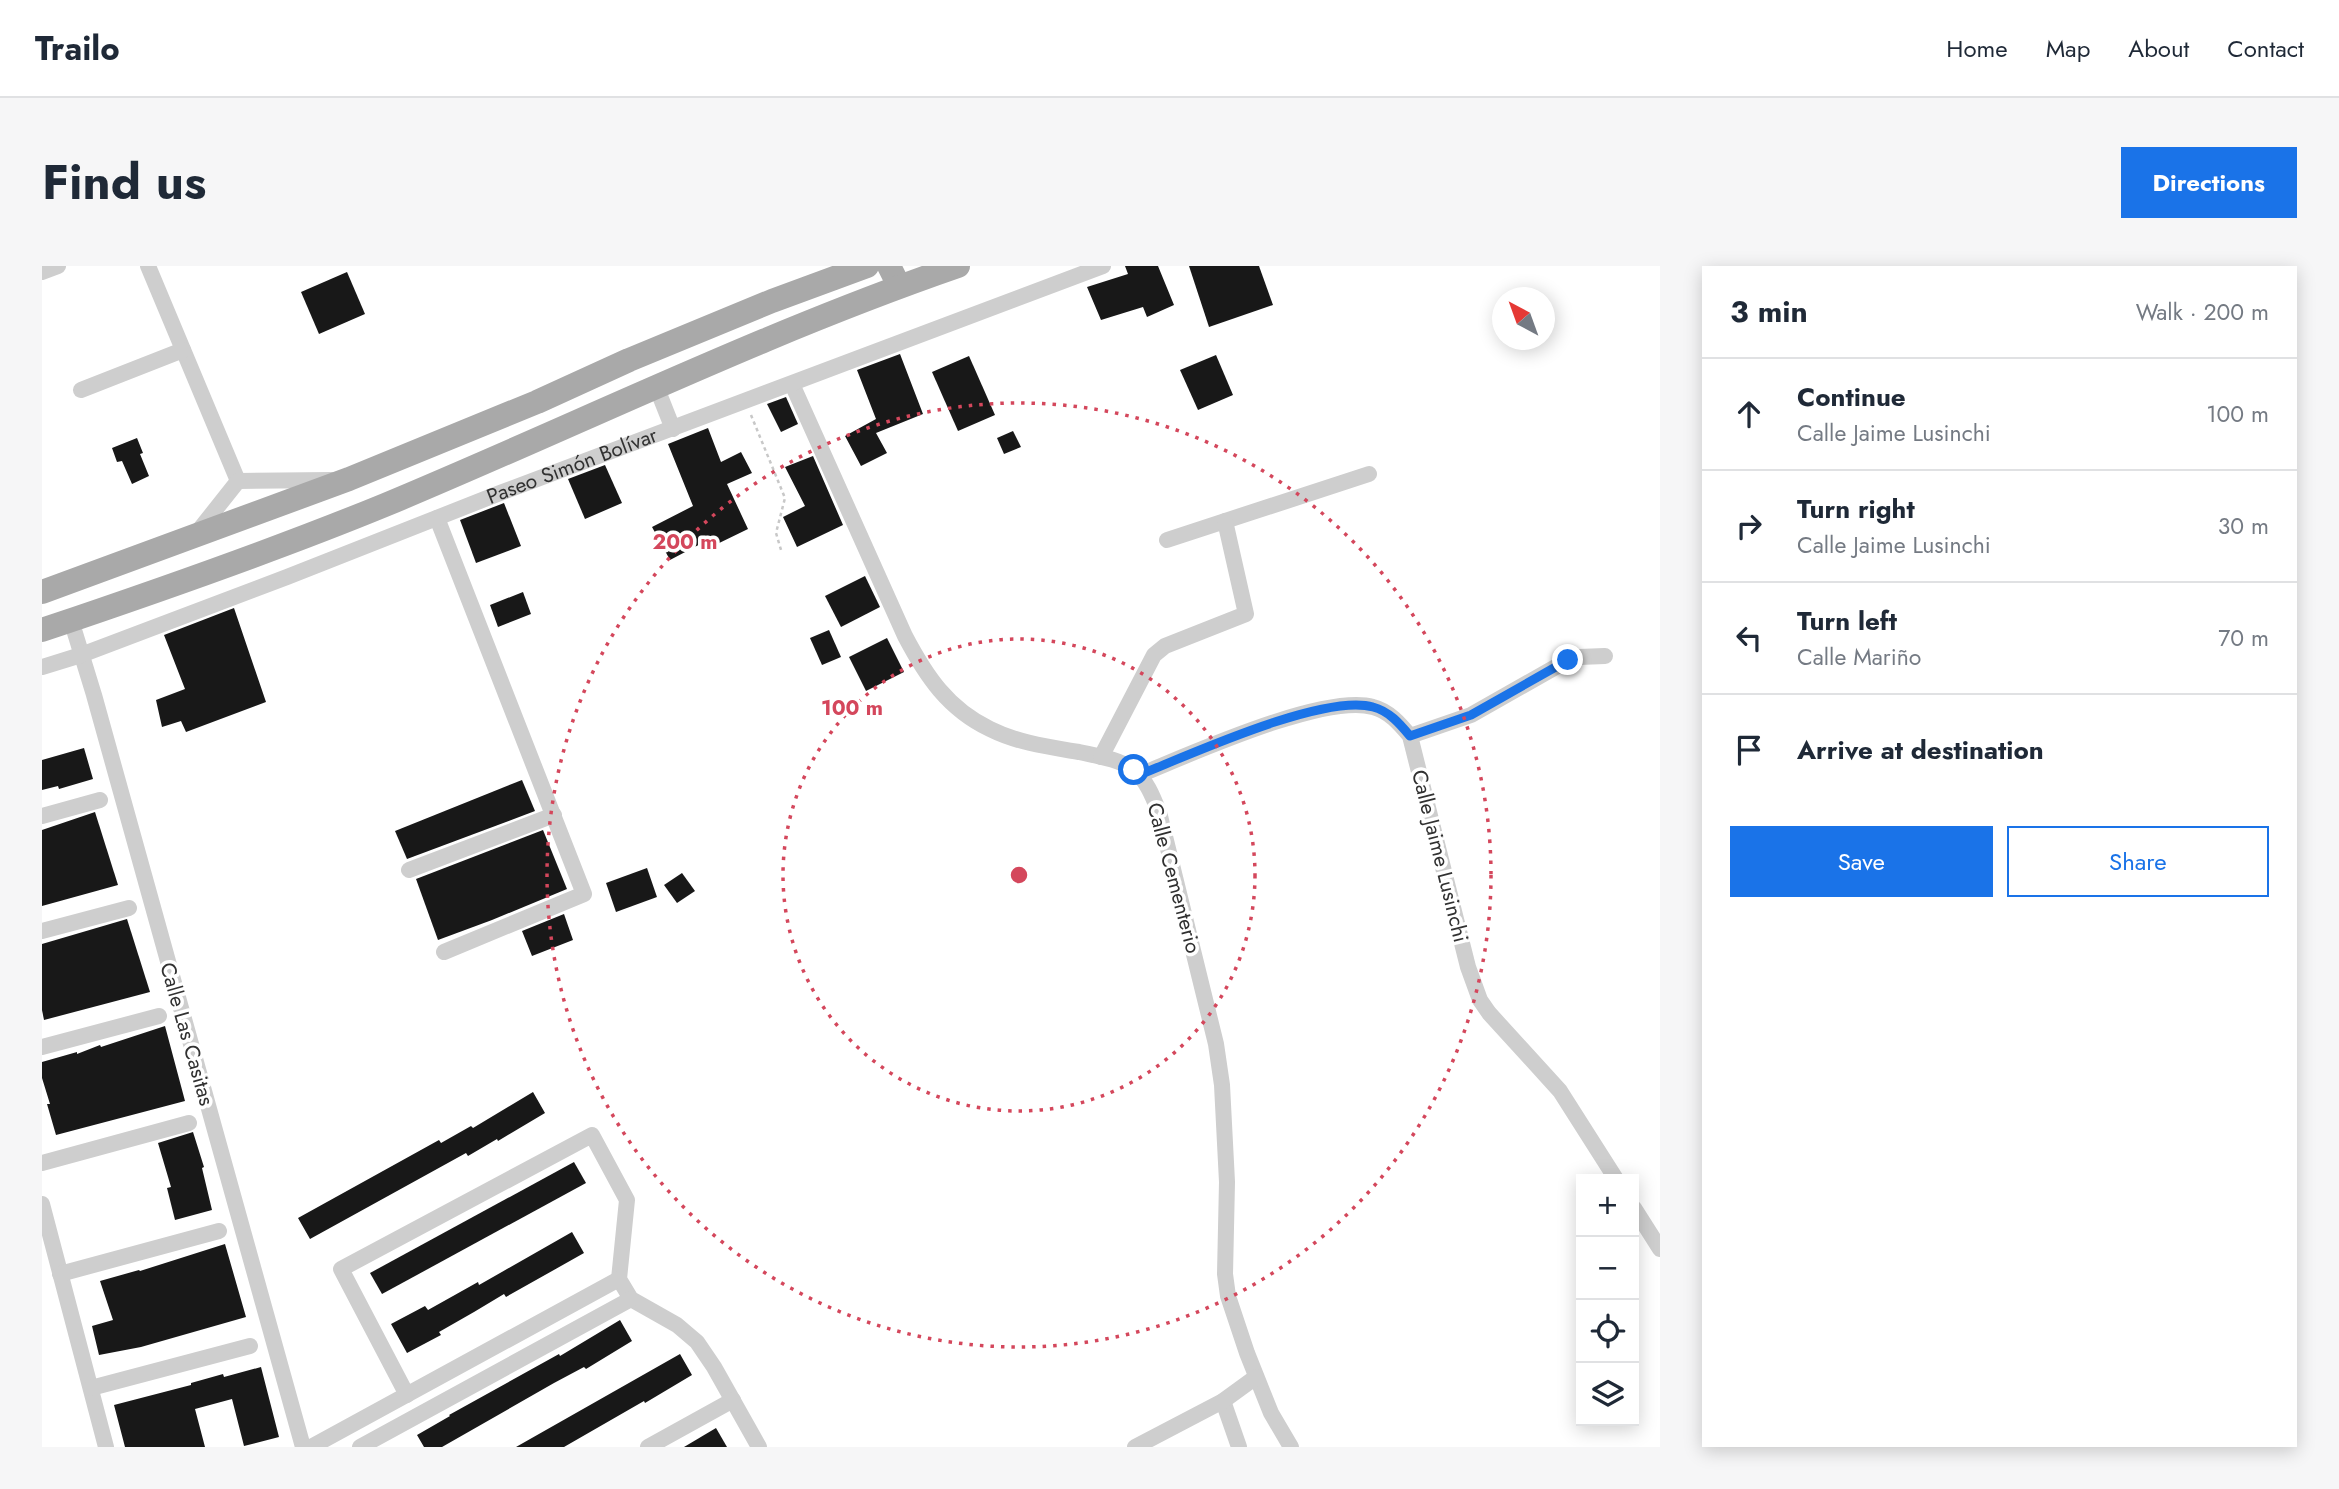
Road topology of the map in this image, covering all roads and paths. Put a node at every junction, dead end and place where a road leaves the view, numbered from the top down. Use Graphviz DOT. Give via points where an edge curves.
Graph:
graph roads {
  1 [pos="58,266"];
  2 [pos="148,266"];
  3 [pos="867,266"];
  4 [pos="958,266"];
  5 [pos="1102,266"];
  6 [pos="42,272"];
  7 [pos="894,276"];
  8 [pos="183,350"];
  9 [pos="792,384"];
  10 [pos="656,386"];
  11 [pos="81,390"];
  12 [pos="745,402"];
  13 [pos="673,429"];
  14 [pos="1369,474"];
  15 [pos="349,479"];
  16 [pos="239,481"];
  17 [pos="438,518"];
  18 [pos="1226,521"];
  19 [pos="194,537"];
  20 [pos="1167,540"];
  21 [pos="781,550"];
  22 [pos="42,592"];
  23 [pos="71,621"];
  24 [pos="42,630"];
  25 [pos="81,655"];
  26 [pos="1605,656"];
  27 [pos="42,667"];
  28 [pos="1410,736"];
  29 [pos="1101,757"];
  30 [pos="1139,775"];
  31 [pos="100,800"];
  32 [pos="554,815"];
  33 [pos="42,816"];
  34 [pos="409,870"];
  35 [pos="129,908"];
  36 [pos="42,931"];
  37 [pos="444,952"];
  38 [pos="159,1016"];
  39 [pos="42,1047"];
  40 [pos="189,1123"];
  41 [pos="42,1163"];
  42 [pos="1613,1174"];
  43 [pos="42,1204"];
  44 [pos="1639,1216"];
  45 [pos="219,1231"];
  46 [pos="1660,1249"];
  47 [pos="60,1274"];
  48 [pos="619,1279"];
  49 [pos="631,1299"];
  50 [pos="250,1346"];
  51 [pos="1256,1377"];
  52 [pos="90,1388"];
  53 [pos="407,1395"];
  54 [pos="733,1400"];
  55 [pos="1223,1401"];
  56 [pos="373,1414"];
  57 [pos="388,1441"];
  58 [pos="106,1447"];
  59 [pos="303,1447"];
  60 [pos="311,1447"];
  61 [pos="360,1447"];
  62 [pos="648,1447"];
  63 [pos="759,1447"];
  64 [pos="1135,1447"];
  65 [pos="1238,1447"];
  66 [pos="1292,1447"];
  1 -- 6 [label="street"];
  2 -- 8 [label="street"];
  3 -- 15 [label="main road" via="772,300"];
  4 -- 7 [label="main road, Paseo Simón Bolívar"];
  5 -- 9 [label="street, Paseo Simón Bolívar"];
  7 -- 10 [label="main road, Paseo Simón Bolívar"];
  8 -- 11 [label="street"];
  8 -- 16 [label="street"];
  9 -- 12 [label="street, Paseo Simón Bolívar"];
  9 -- 29 [label="street, Calle Cementerio" via="905,636 933,684 989,729 1026,742"];
  10 -- 13 [label="street"];
  10 -- 23 [label="main road, Paseo Simón Bolívar" via="302,539"];
  12 -- 13 [label="street, Paseo Simón Bolívar"];
  12 -- 21 [label="path" via="785,498 776,533"];
  13 -- 17 [label="street, Paseo Simón Bolívar"];
  14 -- 18 [label="street"];
  15 -- 16 [label="street"];
  15 -- 19 [label="main road"];
  16 -- 19 [label="street"];
  17 -- 25 [label="street, Paseo Simón Bolívar"];
  17 -- 32 [label="street"];
  18 -- 20 [label="street"];
  18 -- 29 [label="street" via="1246,614 1165,646 1154,655"];
  19 -- 22 [label="main road"];
  23 -- 24 [label="main road, Paseo Simón Bolívar"];
  23 -- 25 [label="street, Calle Las Casitas"];
  25 -- 27 [label="street, Paseo Simón Bolívar"];
  25 -- 59 [label="street, Calle Las Casitas"];
  26 -- 28 [label="street" via="1568,660 1471,715"];
  28 -- 30 [label="street" via="1381,710 1358,705 1280,720"];
  28 -- 42 [label="street, Calle Jaime Lusinchi" via="1480,1000 1560,1091"];
  29 -- 30 [label="street, Calle Cementerio"];
  30 -- 51 [label="street, Calle Cementerio" via="1159,812 1216,1044 1226,1151 1225,1274 1235,1321"];
  31 -- 33 [label="street"];
  32 -- 34 [label="street"];
  32 -- 37 [label="street" via="584,894"];
  35 -- 36 [label="street"];
  38 -- 39 [label="street"];
  40 -- 41 [label="street"];
  43 -- 47 [label="street"];
  44 -- 46 [label="street"];
  45 -- 47 [label="street"];
  47 -- 52 [label="street"];
  48 -- 49 [label="street"];
  48 -- 53 [label="street"];
  48 -- 53 [label="street" via="627,1200 592,1135 341,1269"];
  49 -- 54 [label="street" via="690,1334"];
  49 -- 57 [label="street"];
  50 -- 52 [label="street"];
  51 -- 55 [label="street"];
  51 -- 66 [label="street, Calle Cementerio" via="1270,1413"];
  52 -- 58 [label="street"];
  53 -- 56 [label="street"];
  54 -- 62 [label="street"];
  54 -- 63 [label="street"];
  55 -- 64 [label="street"];
  55 -- 65 [label="street"];
  56 -- 57 [label="street"];
  56 -- 60 [label="street"];
  57 -- 61 [label="street"];
}
